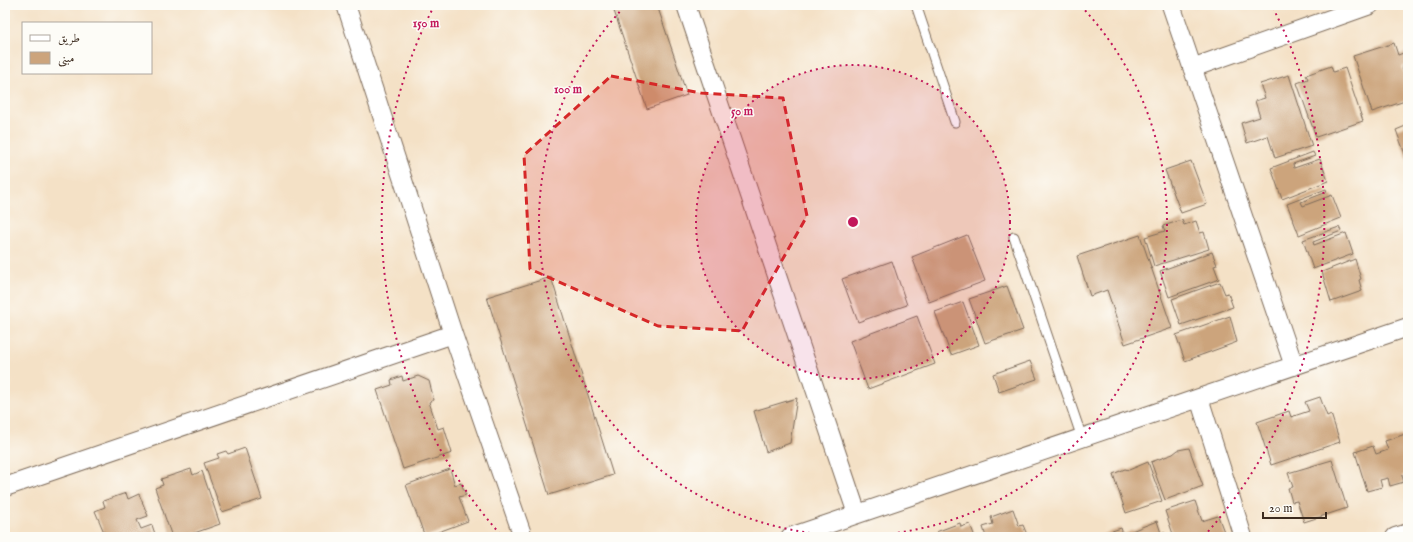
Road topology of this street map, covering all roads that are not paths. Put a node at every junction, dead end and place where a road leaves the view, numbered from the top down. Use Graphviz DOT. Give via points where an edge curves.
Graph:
graph roads {
  1 [pos="346,5"];
  2 [pos="686,5"];
  3 [pos="916,5"];
  4 [pos="1170,5"];
  5 [pos="1370,5"];
  6 [pos="1192,68"];
  7 [pos="955,122"];
  8 [pos="1014,237"];
  9 [pos="1408,327"];
  10 [pos="453,334"];
  11 [pos="1294,366"];
  12 [pos="1199,398"];
  13 [pos="1082,438"];
  14 [pos="5,488"];
  15 [pos="857,514"];
  16 [pos="1408,533"];
  17 [pos="524,537"];
  18 [pos="790,537"];
  19 [pos="1243,537"];
  20 [pos="1395,537"];
  1 -- 10 [label="street"];
  2 -- 15 [label="street"];
  3 -- 7 [label="lane"];
  4 -- 6 [label="street"];
  5 -- 6 [label="street"];
  6 -- 11 [label="street"];
  8 -- 13 [label="lane"];
  9 -- 11 [label="street"];
  10 -- 14 [label="street"];
  10 -- 17 [label="street"];
  11 -- 12 [label="street"];
  12 -- 13 [label="street"];
  12 -- 19 [label="street"];
  13 -- 15 [label="street"];
  15 -- 18 [label="street"];
  16 -- 20 [label="street"];
}
